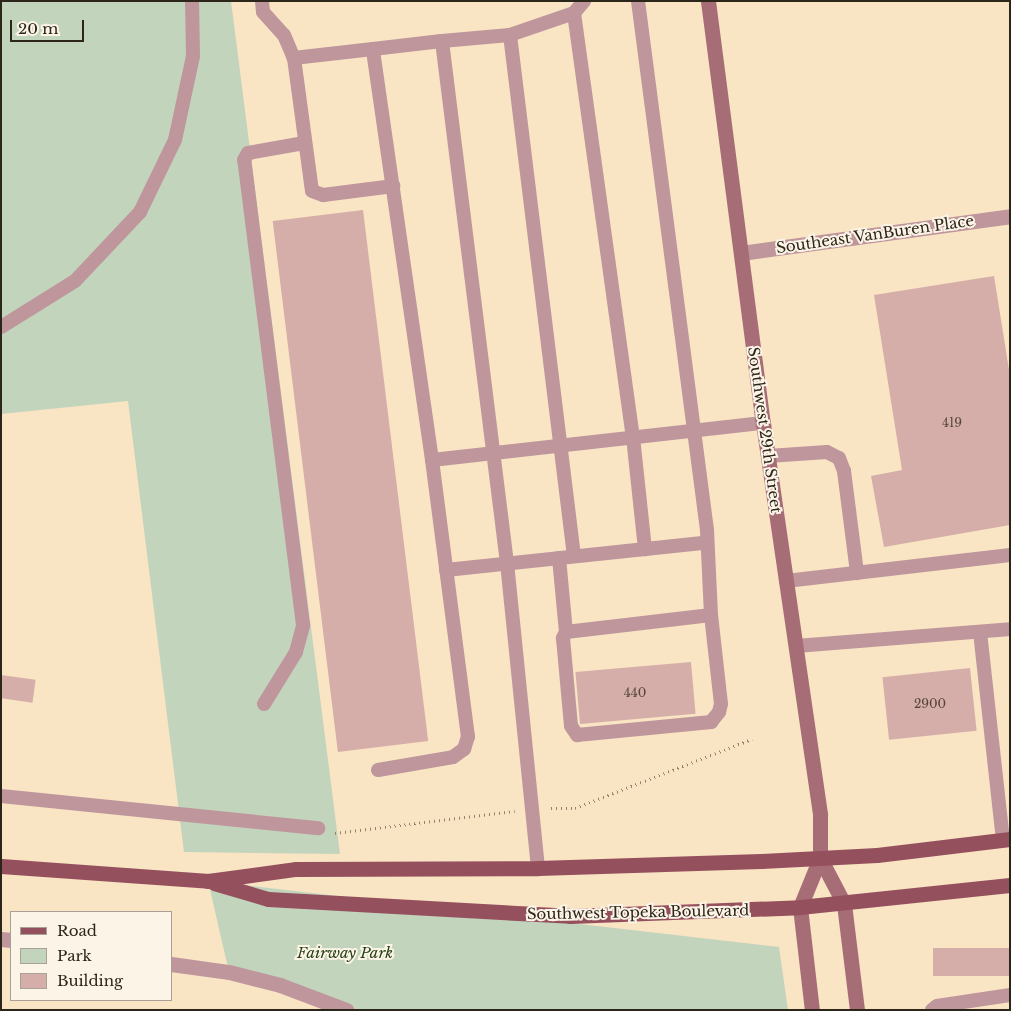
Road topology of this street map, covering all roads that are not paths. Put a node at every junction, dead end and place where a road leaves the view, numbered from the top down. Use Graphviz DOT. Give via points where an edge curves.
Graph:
graph roads {
  1 [pos="192,1"];
  2 [pos="262,1"];
  3 [pos="584,1"];
  4 [pos="638,1"];
  5 [pos="708,1"];
  6 [pos="574,13"];
  7 [pos="510,35"];
  8 [pos="442,40"];
  9 [pos="374,49"];
  10 [pos="294,58"];
  11 [pos="304,143"];
  12 [pos="393,186"];
  13 [pos="1010,216"];
  14 [pos="741,253"];
  15 [pos="1,327"];
  16 [pos="763,423"];
  17 [pos="694,432"];
  18 [pos="633,437"];
  19 [pos="561,445"];
  20 [pos="494,453"];
  21 [pos="768,456"];
  22 [pos="432,460"];
  23 [pos="705,543"];
  24 [pos="645,549"];
  25 [pos="1010,555"];
  26 [pos="574,556"];
  27 [pos="559,558"];
  28 [pos="507,563"];
  29 [pos="446,570"];
  30 [pos="856,573"];
  31 [pos="786,581"];
  32 [pos="711,615"];
  33 [pos="1010,629"];
  34 [pos="566,632"];
  35 [pos="980,632"];
  36 [pos="796,646"];
  37 [pos="264,704"];
  38 [pos="378,770"];
  39 [pos="1,796"];
  40 [pos="318,828"];
  41 [pos="1007,839"];
  42 [pos="820,858"];
  43 [pos="1,866"];
  44 [pos="538,868"];
  45 [pos="208,881"];
  46 [pos="1010,885"];
  47 [pos="844,904"];
  48 [pos="800,908"];
  49 [pos="172,964"];
  50 [pos="1010,995"];
  51 [pos="346,1010"];
  52 [pos="812,1010"];
  53 [pos="857,1010"];
  54 [pos="932,1010"];
  1 -- 15 [label="lane" via="193,56 174,140 140,212 75,281"];
  2 -- 10 [label="lane" via="263,12 284,35"];
  3 -- 6 [label="lane"];
  4 -- 17 [label="lane"];
  5 -- 14 [label="main road, Southwest 29th Street"];
  6 -- 7 [label="lane"];
  6 -- 18 [label="lane"];
  7 -- 8 [label="lane"];
  7 -- 19 [label="lane"];
  8 -- 9 [label="lane"];
  8 -- 20 [label="lane"];
  9 -- 10 [label="lane"];
  9 -- 12 [label="lane"];
  10 -- 11 [label="lane"];
  11 -- 12 [label="lane" via="312,191 323,194"];
  11 -- 37 [label="lane" via="248,153 244,160 303,625 296,652"];
  12 -- 22 [label="lane"];
  13 -- 14 [label="street, Southeast VanBuren Place"];
  14 -- 16 [label="main road, Southwest 29th Street"];
  16 -- 17 [label="lane"];
  16 -- 21 [label="main road, Southwest 29th Street"];
  17 -- 18 [label="lane"];
  17 -- 23 [label="lane" via="707,530"];
  18 -- 19 [label="lane"];
  18 -- 24 [label="lane"];
  19 -- 20 [label="lane"];
  19 -- 26 [label="lane"];
  20 -- 22 [label="lane"];
  20 -- 28 [label="lane"];
  21 -- 30 [label="lane" via="827,452 839,458 844,471"];
  21 -- 31 [label="main road, Southwest 29th Street"];
  22 -- 29 [label="lane"];
  23 -- 24 [label="lane"];
  23 -- 32 [label="lane"];
  24 -- 26 [label="lane"];
  25 -- 30 [label="lane"];
  26 -- 27 [label="lane"];
  27 -- 28 [label="lane"];
  27 -- 34 [label="lane"];
  28 -- 29 [label="lane"];
  28 -- 44 [label="lane"];
  29 -- 38 [label="lane" via="468,737 464,749 453,757"];
  30 -- 31 [label="lane"];
  31 -- 36 [label="main road, Southwest 29th Street"];
  32 -- 34 [label="lane"];
  32 -- 34 [label="lane" via="721,704 711,722 576,735 570,716 563,638"];
  33 -- 35 [label="lane"];
  35 -- 36 [label="lane"];
  35 -- 41 [label="lane"];
  36 -- 42 [label="main road, Southwest 29th Street" via="820,815"];
  39 -- 40 [label="lane"];
  41 -- 42 [label="main road, Southwest Topeka Boulevard" via="877,855"];
  42 -- 44 [label="main road, Southwest Topeka Boulevard"];
  42 -- 47 [label="main road, Southwest 29th Street"];
  42 -- 48 [label="main road, Southwest 29th Street"];
  43 -- 45 [label="main road, Southwest Topeka Boulevard"];
  44 -- 45 [label="main road, Southwest Topeka Boulevard" via="296,869"];
  45 -- 48 [label="main road, Southwest Topeka Boulevard" via="268,899 522,914"];
  46 -- 47 [label="main road, Southwest Topeka Boulevard"];
  47 -- 48 [label="main road, Southwest Topeka Boulevard"];
  47 -- 53 [label="main road, Southwest 29th Street"];
  48 -- 52 [label="main road, Southwest 29th Street"];
  49 -- 51 [label="street" via="228,972 280,985"];
  50 -- 54 [label="lane" via="937,1006"];
}
